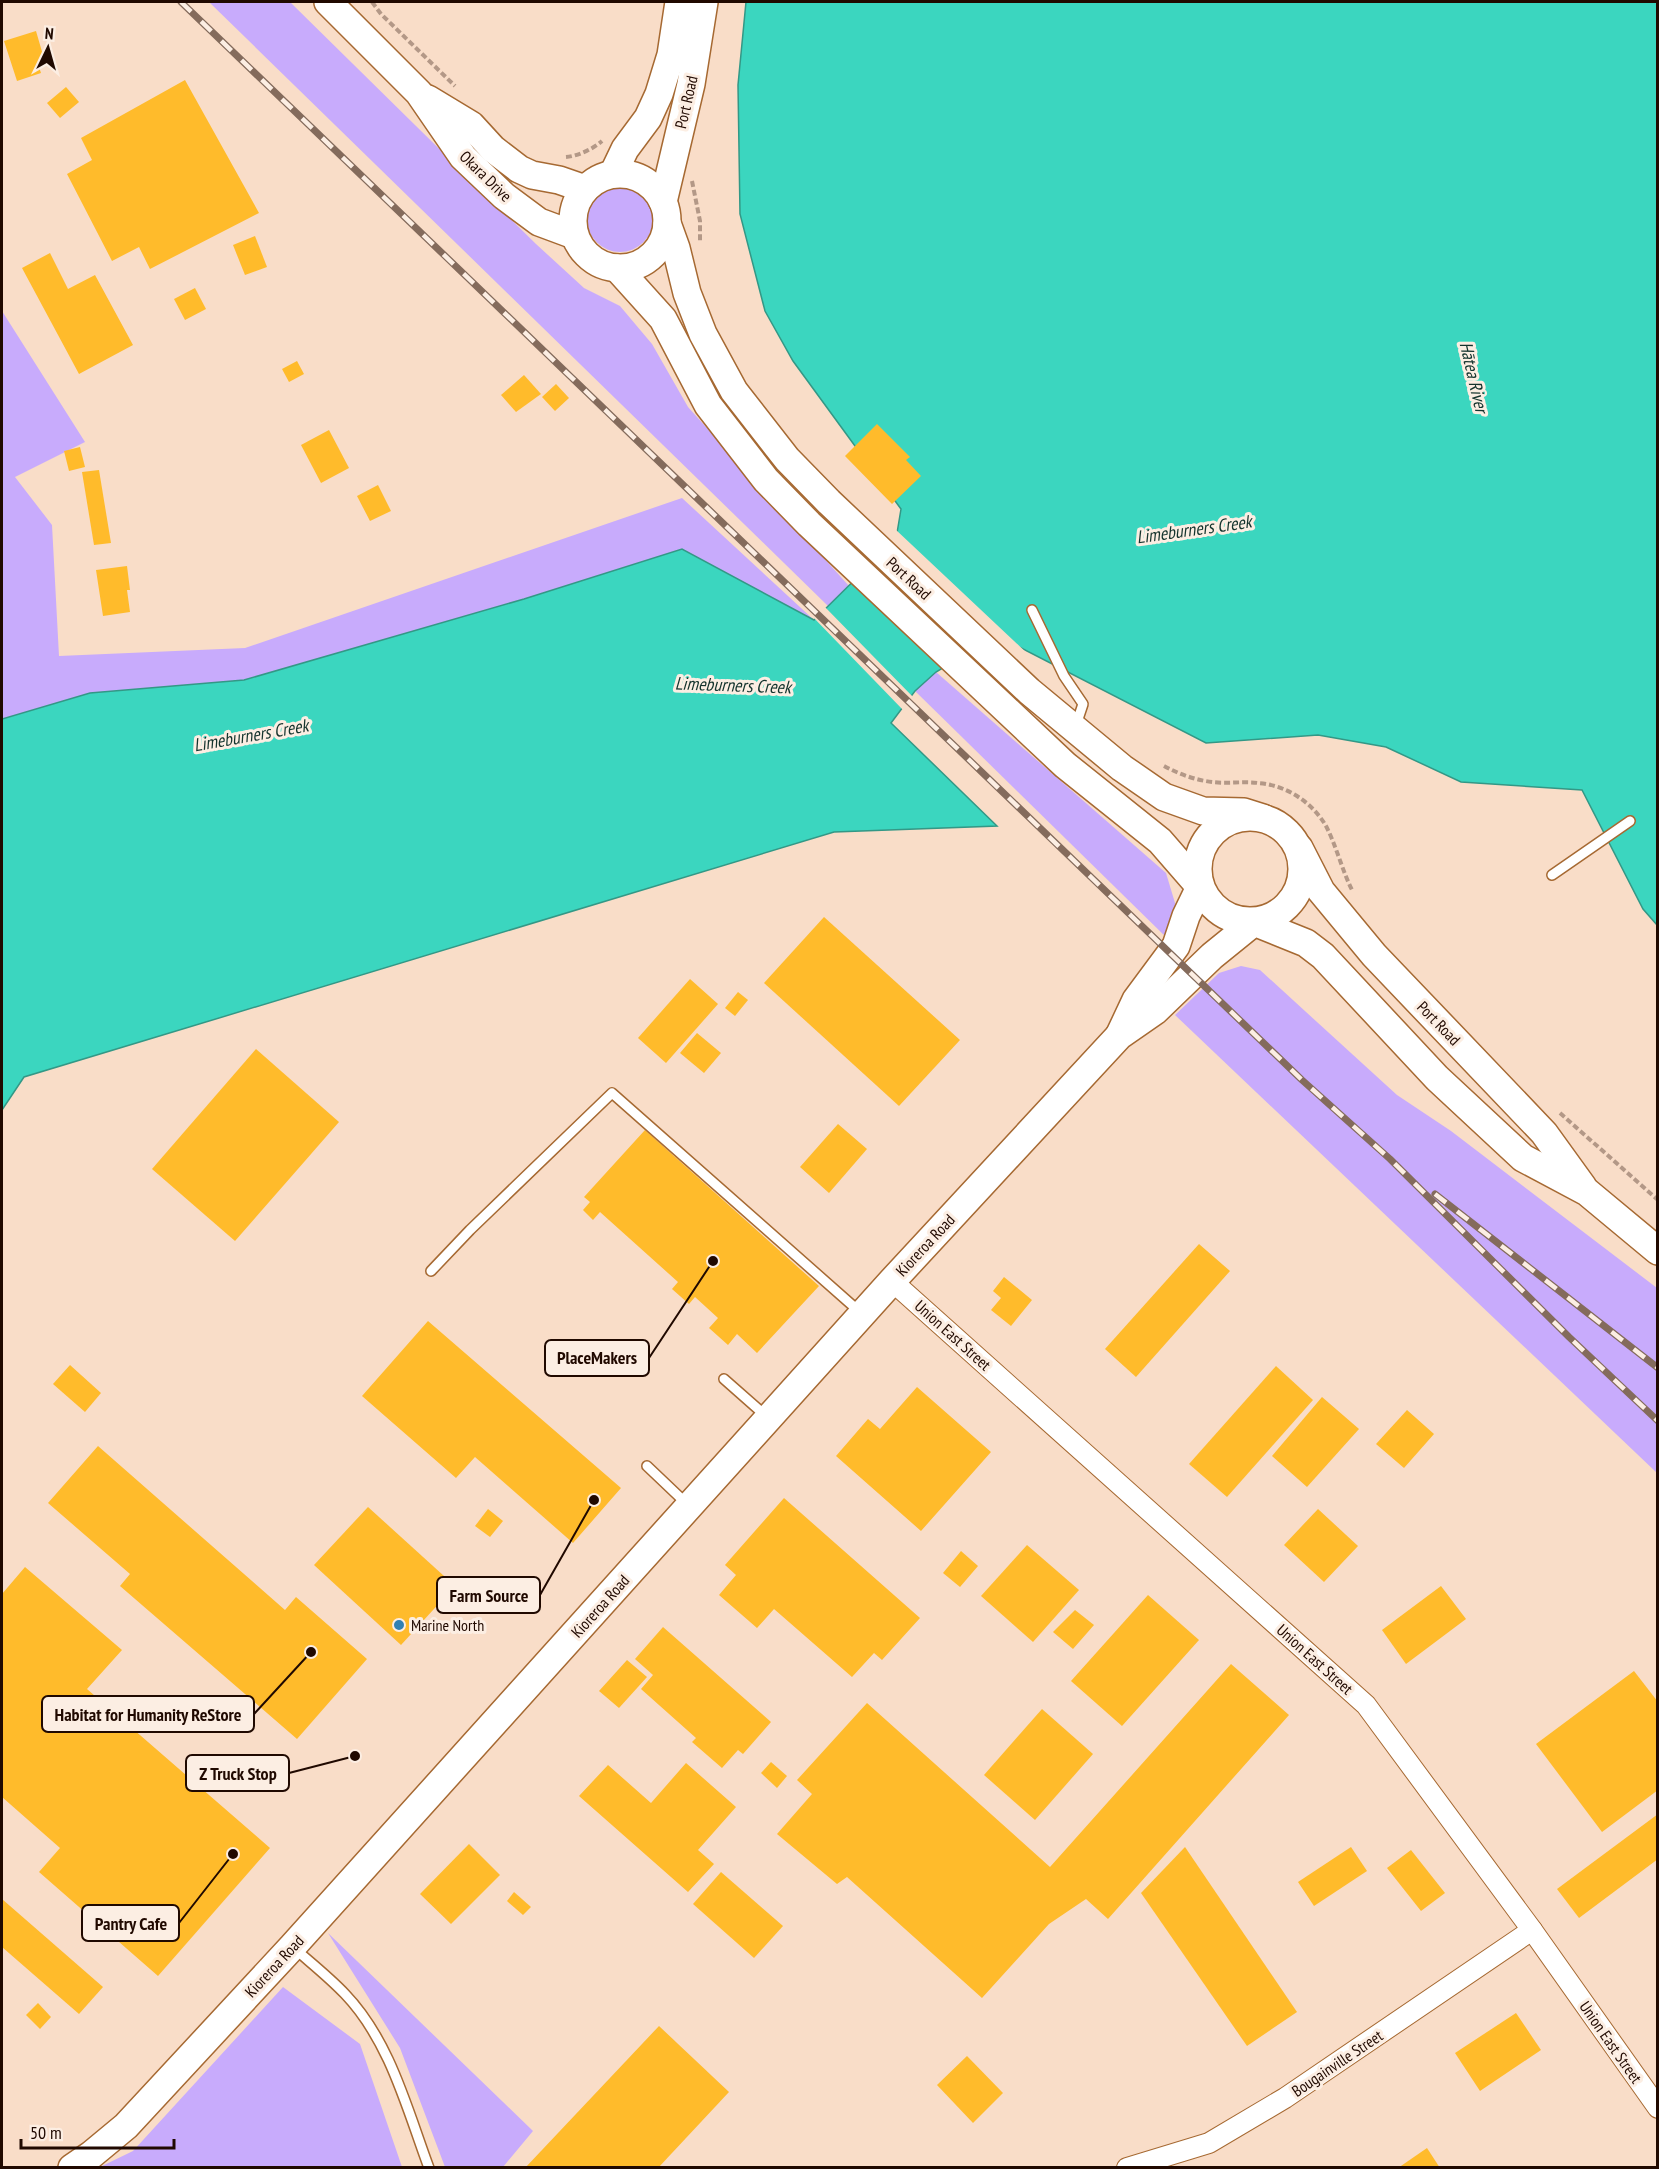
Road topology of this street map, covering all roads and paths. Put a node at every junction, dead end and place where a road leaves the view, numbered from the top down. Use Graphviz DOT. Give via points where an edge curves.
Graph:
graph roads {
  1 [pos="331,2"];
  2 [pos="372,2"];
  3 [pos="679,2"];
  4 [pos="704,2"];
  5 [pos="458,89"];
  6 [pos="419,93"];
  7 [pos="605,139"];
  8 [pos="563,157"];
  9 [pos="613,174"];
  10 [pos="691,175"];
  11 [pos="585,189"];
  12 [pos="665,213"];
  13 [pos="574,235"];
  14 [pos="699,245"];
  15 [pos="617,268"];
  16 [pos="1032,610"];
  17 [pos="1075,730"];
  18 [pos="1263,818"];
  19 [pos="1630,821"];
  20 [pos="1299,848"];
  21 [pos="1552,875"];
  22 [pos="1200,887"];
  23 [pos="1254,922"];
  24 [pos="1119,1036"];
  25 [pos="1587,1192"];
  26 [pos="1658,1251"];
  27 [pos="431,1271"];
  28 [pos="892,1281"];
  29 [pos="862,1314"];
  30 [pos="724,1379"];
  31 [pos="769,1418"];
  32 [pos="647,1466"];
  33 [pos="690,1506"];
  34 [pos="1532,1930"];
  35 [pos="292,1947"];
  36 [pos="1658,2108"];
  37 [pos="72,2168"];
  38 [pos="429,2168"];
  39 [pos="1127,2168"];
  1 -- 6 [label="main road, Okara Drive"];
  2 -- 5 [label="path"];
  3 -- 9 [label="main road, Port Road" via="671,55 659,94"];
  4 -- 12 [label="main road, Port Road"];
  6 -- 11 [label="main road, Okara Drive" via="471,125 519,169"];
  6 -- 13 [label="main road, Okara Drive" via="463,157 504,196 539,222"];
  7 -- 8 [label="path" via="573,157"];
  9 -- 11 [label="main road"];
  9 -- 12 [label="main road" via="643,180 654,189"];
  10 -- 14 [label="path" via="700,221"];
  11 -- 13 [label="main road" via="573,210"];
  12 -- 15 [label="main road" via="665,235 651,256 641,263"];
  12 -- 17 [label="main road, Port Road" via="687,293 703,333 734,391 787,459 1029,691"];
  13 -- 15 [label="main road" via="595,261"];
  15 -- 22 [label="main road, Port Road" via="663,319 708,405 766,480 1008,713 1065,765 1160,841"];
  16 -- 17 [label="lane" via="1064,676 1083,704"];
  17 -- 18 [label="main road, Port Road" via="1164,796 1203,810 1244,812"];
  18 -- 20 [label="main road, Port Road" via="1278,825"];
  18 -- 22 [label="main road" via="1231,820 1211,834 1199,855"];
  19 -- 21 [label="lane"];
  20 -- 23 [label="main road" via="1302,881 1295,896 1271,918"];
  20 -- 25 [label="main road, Port Road" via="1321,891 1374,955 1544,1132"];
  22 -- 23 [label="main road, Port Road" via="1221,913"];
  22 -- 24 [label="main road, Kioreroa Road" via="1176,946 1136,1000"];
  23 -- 24 [label="main road, Kioreroa Road" via="1155,1011"];
  23 -- 25 [label="main road, Port Road" via="1306,943 1323,956 1437,1078 1523,1158"];
  24 -- 28 [label="main road, Kioreroa Road"];
  25 -- 26 [label="main road, Port Road"];
  27 -- 29 [label="lane" via="612,1093"];
  28 -- 29 [label="main road, Kioreroa Road"];
  28 -- 34 [label="street, Union East Street" via="1366,1705"];
  29 -- 31 [label="main road, Kioreroa Road"];
  30 -- 31 [label="lane"];
  31 -- 33 [label="main road, Kioreroa Road"];
  32 -- 33 [label="lane"];
  33 -- 35 [label="main road, Kioreroa Road"];
  34 -- 36 [label="street, Union East Street"];
  34 -- 39 [label="street, Bougainville Street" via="1284,2098 1209,2143"];
  35 -- 37 [label="main road, Kioreroa Road" via="126,2126"];
  35 -- 38 [label="lane" via="346,1994 371,2029 393,2071"];
}
